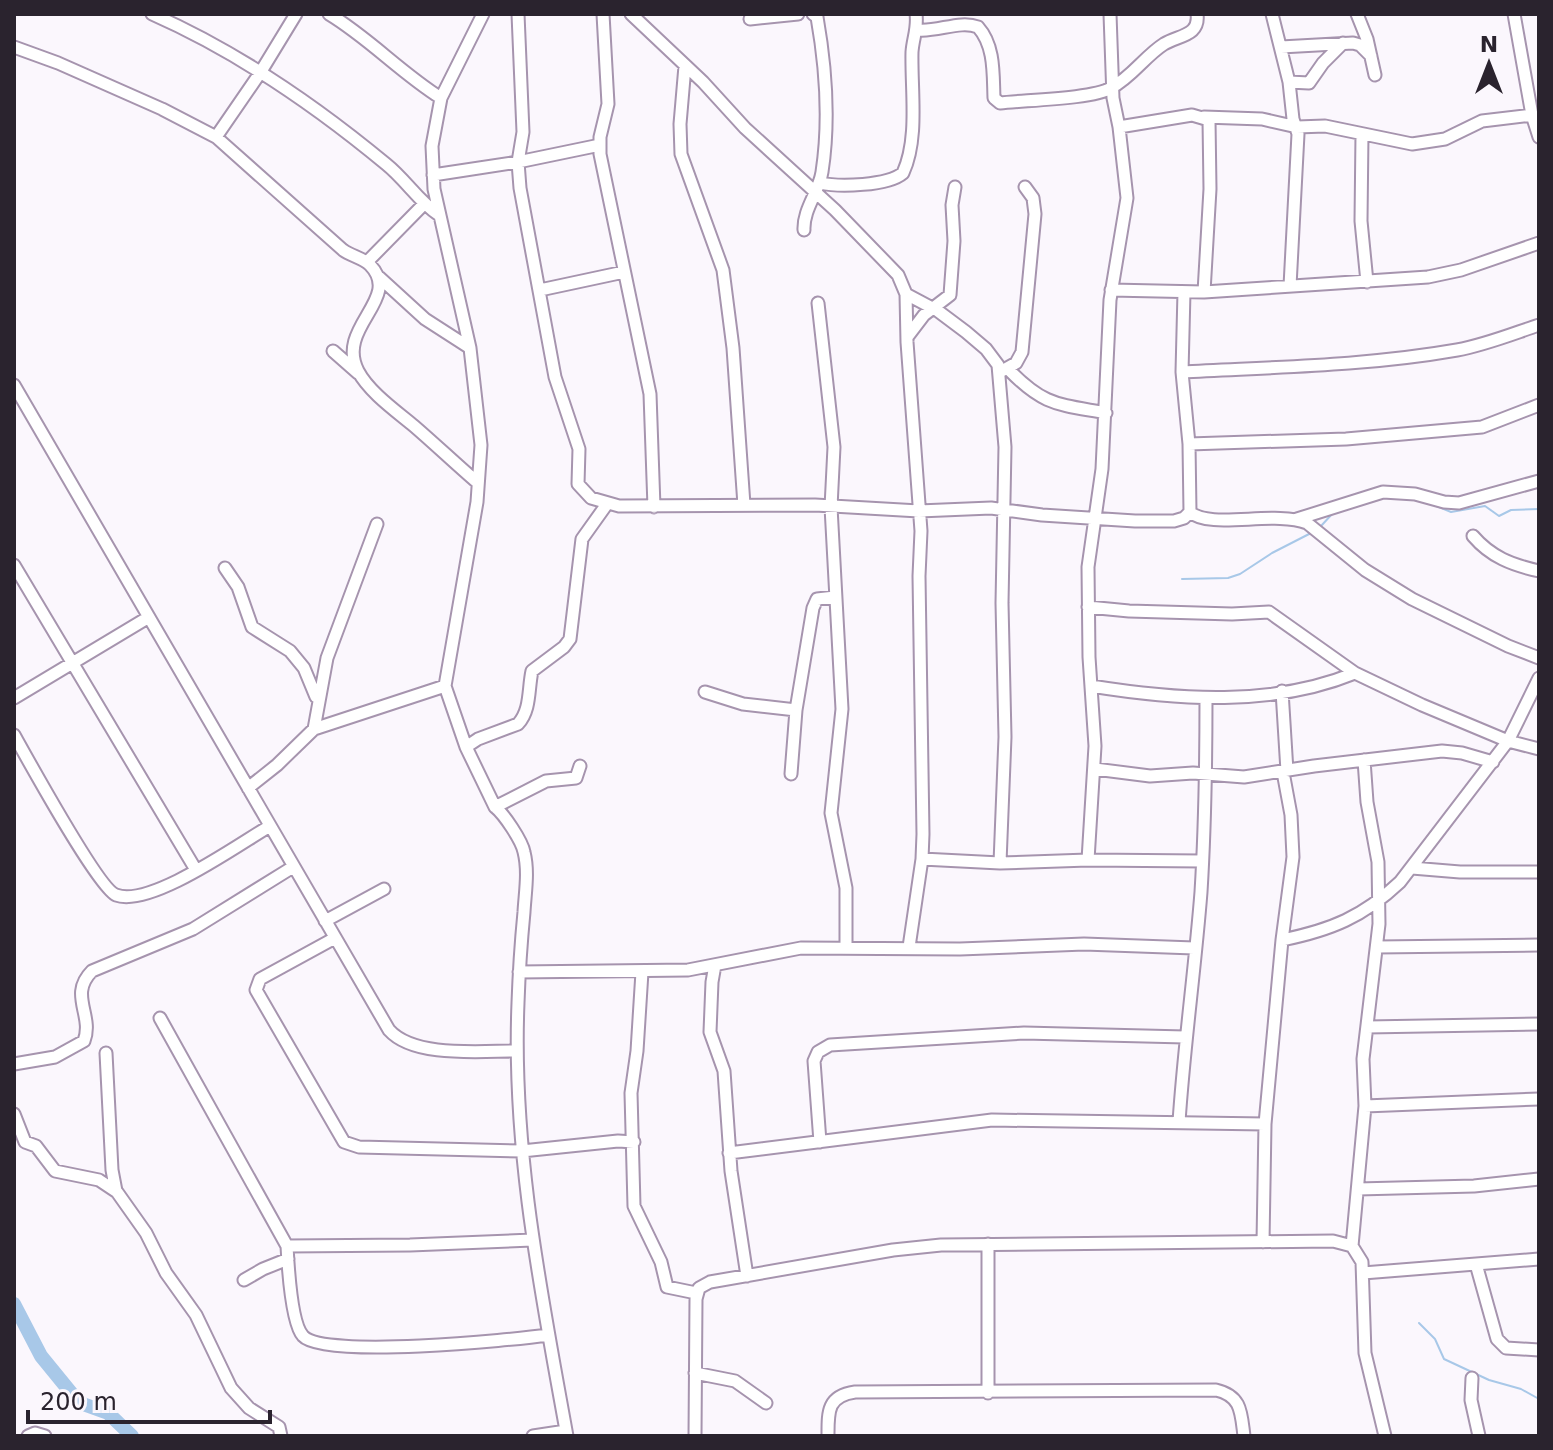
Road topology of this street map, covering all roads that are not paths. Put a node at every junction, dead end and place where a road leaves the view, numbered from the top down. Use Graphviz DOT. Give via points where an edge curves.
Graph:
graph roads {
  1 [pos="152,14"];
  2 [pos="296,14"];
  3 [pos="329,14"];
  4 [pos="518,14"];
  5 [pos="603,14"];
  6 [pos="631,14"];
  7 [pos="798,14"];
  8 [pos="813,14"];
  9 [pos="916,14"];
  10 [pos="1110,14"];
  11 [pos="1197,14"];
  12 [pos="1272,14"];
  13 [pos="1357,14"];
  14 [pos="1514,14"];
  15 [pos="479,16"];
  16 [pos="750,19"];
  17 [pos="918,30"];
  18 [pos="1343,43"];
  19 [pos="14,47"];
  20 [pos="1281,47"];
  21 [pos="1371,56"];
  22 [pos="685,66"];
  23 [pos="260,73"];
  24 [pos="1375,75"];
  25 [pos="1289,82"];
  26 [pos="1113,87"];
  27 [pos="441,98"];
  28 [pos="1532,115"];
  29 [pos="1204,117"];
  30 [pos="1119,127"];
  31 [pos="1297,127"];
  32 [pos="1362,134"];
  33 [pos="216,137"];
  34 [pos="1539,137"];
  35 [pos="600,145"];
  36 [pos="518,162"];
  37 [pos="433,175"];
  38 [pos="817,187"];
  39 [pos="955,187"];
  40 [pos="1025,187"];
  41 [pos="423,205"];
  42 [pos="439,215"];
  43 [pos="804,230"];
  44 [pos="1539,243"];
  45 [pos="367,262"];
  46 [pos="624,272"];
  47 [pos="377,275"];
  48 [pos="1367,282"];
  49 [pos="1290,286"];
  50 [pos="540,290"];
  51 [pos="1111,290"];
  52 [pos="1184,292"];
  53 [pos="1204,292"];
  54 [pos="906,294"];
  55 [pos="818,303"];
  56 [pos="932,309"];
  57 [pos="1539,325"];
  58 [pos="908,336"];
  59 [pos="470,348"];
  60 [pos="333,351"];
  61 [pos="1004,370"];
  62 [pos="1182,372"];
  63 [pos="359,373"];
  64 [pos="14,385"];
  65 [pos="1539,405"];
  66 [pos="1106,413"];
  67 [pos="1189,444"];
  68 [pos="1539,481"];
  69 [pos="478,483"];
  70 [pos="607,504"];
  71 [pos="744,505"];
  72 [pos="654,507"];
  73 [pos="831,507"];
  74 [pos="1004,509"];
  75 [pos="919,511"];
  76 [pos="1190,512"];
  77 [pos="1095,518"];
  78 [pos="1297,519"];
  79 [pos="377,524"];
  80 [pos="1473,536"];
  81 [pos="14,565"];
  82 [pos="225,568"];
  83 [pos="1539,571"];
  84 [pos="835,597"];
  85 [pos="1088,607"];
  86 [pos="149,617"];
  87 [pos="1539,658"];
  88 [pos="74,664"];
  89 [pos="1355,673"];
  90 [pos="1539,678"];
  91 [pos="445,686"];
  92 [pos="1091,686"];
  93 [pos="1282,691"];
  94 [pos="705,692"];
  95 [pos="14,698"];
  96 [pos="1206,698"];
  97 [pos="317,701"];
  98 [pos="796,710"];
  99 [pos="314,729"];
  100 [pos="14,735"];
  101 [pos="1508,741"];
  102 [pos="466,747"];
  103 [pos="1539,749"];
  104 [pos="1364,760"];
  105 [pos="1493,762"];
  106 [pos="580,766"];
  107 [pos="1095,769"];
  108 [pos="1285,772"];
  109 [pos="791,774"];
  110 [pos="1206,775"];
  111 [pos="248,788"];
  112 [pos="495,807"];
  113 [pos="270,826"];
  114 [pos="922,859"];
  115 [pos="1088,860"];
  116 [pos="1202,861"];
  117 [pos="1000,863"];
  118 [pos="293,867"];
  119 [pos="1412,868"];
  120 [pos="196,870"];
  121 [pos="1539,872"];
  122 [pos="384,889"];
  123 [pos="1380,901"];
  124 [pos="325,921"];
  125 [pos="335,938"];
  126 [pos="1282,940"];
  127 [pos="1539,945"];
  128 [pos="846,947"];
  129 [pos="909,947"];
  130 [pos="1377,947"];
  131 [pos="1194,948"];
  132 [pos="715,965"];
  133 [pos="688,970"];
  134 [pos="519,972"];
  135 [pos="642,972"];
  136 [pos="712,998"];
  137 [pos="160,1018"];
  138 [pos="1539,1024"];
  139 [pos="1367,1027"];
  140 [pos="1185,1037"];
  141 [pos="516,1051"];
  142 [pos="106,1053"];
  143 [pos="14,1064"];
  144 [pos="1539,1099"];
  145 [pos="1365,1106"];
  146 [pos="15,1118"];
  147 [pos="1179,1122"];
  148 [pos="1265,1124"];
  149 [pos="634,1142"];
  150 [pos="820,1142"];
  151 [pos="522,1151"];
  152 [pos="729,1153"];
  153 [pos="1539,1179"];
  154 [pos="1358,1189"];
  155 [pos="117,1192"];
  156 [pos="532,1240"];
  157 [pos="1263,1242"];
  158 [pos="988,1244"];
  159 [pos="1352,1246"];
  160 [pos="288,1252"];
  161 [pos="1539,1259"];
  162 [pos="1476,1264"];
  163 [pos="1363,1273"];
  164 [pos="747,1276"];
  165 [pos="244,1280"];
  166 [pos="696,1293"];
  167 [pos="548,1335"];
  168 [pos="1539,1350"];
  169 [pos="695,1373"];
  170 [pos="1472,1378"];
  171 [pos="988,1393"];
  172 [pos="766,1403"];
  173 [pos="567,1434"];
  174 [pos="28,1436"];
  175 [pos="45,1436"];
  176 [pos="281,1436"];
  177 [pos="533,1436"];
  178 [pos="695,1436"];
  179 [pos="828,1436"];
  180 [pos="1244,1436"];
  181 [pos="1385,1436"];
  182 [pos="1479,1436"];
  1 -- 23 [label="street"];
  2 -- 23 [label="street"];
  3 -- 27 [label="street"];
  4 -- 36 [label="street" via="523,132"];
  5 -- 35 [label="street" via="608,104"];
  6 -- 22 [label="street"];
  7 -- 16 [label="street"];
  8 -- 38 [label="street" via="827,93"];
  9 -- 17 [label="street"];
  10 -- 26 [label="street"];
  11 -- 26 [label="street" via="1191,33 1164,44"];
  12 -- 20 [label="street"];
  13 -- 21 [label="street"];
  14 -- 28 [label="street"];
  15 -- 27 [label="street"];
  17 -- 26 [label="street" via="978,27 986,37 997,103 1094,94"];
  17 -- 38 [label="street" via="912,47 910,144 903,173 887,180"];
  18 -- 20 [label="street"];
  18 -- 21 [label="street" via="1360,45"];
  18 -- 25 [label="street" via="1309,83"];
  19 -- 33 [label="street"];
  20 -- 25 [label="street"];
  21 -- 24 [label="street"];
  22 -- 38 [label="street" via="745,128"];
  22 -- 71 [label="street" via="681,154 723,270"];
  23 -- 33 [label="street"];
  23 -- 41 [label="street" via="389,166"];
  25 -- 31 [label="street"];
  26 -- 30 [label="street"];
  27 -- 37 [label="street" via="433,133"];
  28 -- 32 [label="street" via="1482,121 1433,143"];
  28 -- 34 [label="street"];
  29 -- 30 [label="street"];
  29 -- 31 [label="street" via="1262,119"];
  29 -- 53 [label="street" via="1210,125"];
  30 -- 51 [label="street" via="1127,198"];
  31 -- 32 [label="street"];
  31 -- 49 [label="street"];
  32 -- 48 [label="street"];
  33 -- 45 [label="street" via="343,250"];
  35 -- 36 [label="street"];
  35 -- 46 [label="street"];
  36 -- 37 [label="street"];
  36 -- 50 [label="street"];
  37 -- 42 [label="street"];
  38 -- 43 [label="street"];
  38 -- 54 [label="street" via="898,275"];
  39 -- 56 [label="street" via="950,292"];
  40 -- 61 [label="street" via="1035,214 1033,259 1022,352"];
  41 -- 42 [label="street"];
  41 -- 45 [label="street"];
  42 -- 59 [label="street"];
  44 -- 48 [label="street" via="1447,273"];
  45 -- 47 [label="street"];
  46 -- 50 [label="street"];
  46 -- 72 [label="street" via="650,394"];
  47 -- 59 [label="street" via="425,319"];
  47 -- 63 [label="street" via="378,297 362,320 355,344"];
  48 -- 49 [label="street"];
  49 -- 53 [label="street"];
  50 -- 70 [label="street" via="555,377 579,449 578,484 591,498"];
  51 -- 52 [label="street"];
  51 -- 66 [label="street"];
  52 -- 53 [label="street"];
  52 -- 62 [label="street"];
  54 -- 56 [label="street"];
  54 -- 58 [label="street"];
  55 -- 73 [label="street" via="833,420"];
  56 -- 58 [label="street"];
  56 -- 61 [label="street" via="977,341"];
  57 -- 62 [label="street" via="1474,346 1423,355"];
  58 -- 75 [label="street"];
  59 -- 69 [label="street" via="480,421"];
  60 -- 63 [label="street"];
  61 -- 66 [label="street" via="1048,402"];
  61 -- 74 [label="street"];
  62 -- 67 [label="street"];
  63 -- 69 [label="street"];
  64 -- 86 [label="street"];
  65 -- 67 [label="street" via="1482,427 1346,439"];
  66 -- 77 [label="street"];
  67 -- 76 [label="street"];
  68 -- 78 [label="street" via="1459,503 1383,492"];
  69 -- 91 [label="street"];
  70 -- 72 [label="street"];
  70 -- 102 [label="street" via="582,539 570,639 532,671 523,719"];
  71 -- 72 [label="street"];
  71 -- 73 [label="street"];
  73 -- 75 [label="street"];
  73 -- 84 [label="street"];
  74 -- 75 [label="street"];
  74 -- 77 [label="street"];
  74 -- 117 [label="street"];
  75 -- 114 [label="street"];
  76 -- 77 [label="street" via="1174,521"];
  76 -- 78 [label="street" via="1211,520"];
  77 -- 85 [label="street"];
  78 -- 87 [label="street" via="1412,599"];
  79 -- 97 [label="street" via="327,658"];
  80 -- 83 [label="street" via="1499,558"];
  81 -- 88 [label="street"];
  82 -- 97 [label="street" via="252,627 290,651 304,668"];
  84 -- 98 [label="street" via="817,599 813,608"];
  84 -- 128 [label="street" via="842,709 831,813 846,888"];
  85 -- 89 [label="street" via="1265,611"];
  85 -- 92 [label="street"];
  86 -- 88 [label="street"];
  86 -- 111 [label="street"];
  88 -- 95 [label="street"];
  88 -- 120 [label="street"];
  89 -- 93 [label="street"];
  89 -- 101 [label="street"];
  90 -- 101 [label="street"];
  91 -- 99 [label="street"];
  91 -- 102 [label="street"];
  92 -- 96 [label="street"];
  92 -- 107 [label="street"];
  93 -- 96 [label="street"];
  93 -- 108 [label="street"];
  94 -- 98 [label="street" via="743,704"];
  96 -- 110 [label="street"];
  97 -- 99 [label="street"];
  98 -- 109 [label="street"];
  99 -- 111 [label="street"];
  100 -- 120 [label="street" via="88,862 112,893 154,893"];
  101 -- 103 [label="street"];
  101 -- 105 [label="street"];
  102 -- 112 [label="street"];
  104 -- 105 [label="street" via="1442,751"];
  104 -- 108 [label="street"];
  104 -- 123 [label="street"];
  105 -- 119 [label="street"];
  106 -- 112 [label="street" via="576,778 546,781"];
  107 -- 110 [label="street" via="1163,777"];
  107 -- 115 [label="street"];
  108 -- 110 [label="street"];
  108 -- 126 [label="street" via="1293,857"];
  110 -- 116 [label="street"];
  111 -- 113 [label="street"];
  112 -- 134 [label="street" via="524,848 527,875"];
  113 -- 118 [label="street"];
  113 -- 120 [label="street"];
  114 -- 117 [label="street"];
  114 -- 129 [label="street"];
  115 -- 116 [label="street"];
  115 -- 117 [label="street"];
  116 -- 131 [label="street"];
  118 -- 124 [label="street"];
  118 -- 143 [label="street" via="193,929 92,971 81,989 84,1041 55,1057"];
  119 -- 121 [label="street"];
  119 -- 123 [label="street"];
  122 -- 124 [label="street"];
  123 -- 126 [label="street" via="1331,929"];
  123 -- 130 [label="street"];
  124 -- 125 [label="street"];
  125 -- 141 [label="street" via="401,1041 430,1050"];
  125 -- 151 [label="street" via="260,979 256,990 344,1142 359,1147"];
  126 -- 148 [label="street"];
  127 -- 130 [label="street"];
  128 -- 129 [label="street"];
  128 -- 132 [label="street" via="787,949"];
  129 -- 131 [label="street"];
  130 -- 139 [label="street"];
  131 -- 140 [label="street"];
  132 -- 133 [label="street"];
  132 -- 136 [label="street"];
  133 -- 135 [label="street"];
  133 -- 136 [label="street"];
  134 -- 135 [label="street"];
  134 -- 141 [label="street"];
  135 -- 149 [label="street" via="631,1081"];
  136 -- 152 [label="street" via="710,1032 724,1071"];
  137 -- 160 [label="street"];
  138 -- 139 [label="street"];
  139 -- 145 [label="street"];
  140 -- 147 [label="street"];
  140 -- 150 [label="street" via="1024,1033 830,1045 814,1061"];
  141 -- 151 [label="street"];
  142 -- 155 [label="street"];
  144 -- 145 [label="street"];
  145 -- 154 [label="street"];
  146 -- 155 [label="street" via="25,1142 36,1146 55,1171 99,1180"];
  147 -- 148 [label="street"];
  147 -- 150 [label="street" via="992,1120"];
  148 -- 157 [label="street"];
  149 -- 151 [label="street"];
  149 -- 166 [label="street" via="635,1213 661,1262 667,1287"];
  150 -- 152 [label="street"];
  151 -- 156 [label="street"];
  152 -- 164 [label="street"];
  153 -- 154 [label="street"];
  154 -- 159 [label="street"];
  155 -- 176 [label="street" via="196,1315 231,1388 249,1408 279,1427"];
  156 -- 160 [label="street"];
  156 -- 167 [label="street"];
  157 -- 158 [label="street"];
  157 -- 159 [label="street" via="1333,1241"];
  158 -- 164 [label="street" via="893,1250"];
  158 -- 171 [label="street"];
  159 -- 163 [label="street"];
  160 -- 165 [label="street"];
  160 -- 167 [label="street" via="299,1329 316,1343 438,1347"];
  161 -- 162 [label="street"];
  162 -- 163 [label="street"];
  162 -- 168 [label="street" via="1497,1339 1506,1348"];
  163 -- 181 [label="street" via="1365,1353"];
  164 -- 166 [label="street" via="704,1284"];
  166 -- 169 [label="street"];
  167 -- 173 [label="street"];
  169 -- 172 [label="street" via="735,1381"];
  169 -- 178 [label="street"];
  170 -- 182 [label="street"];
  171 -- 179 [label="street" via="845,1394 831,1405"];
  171 -- 180 [label="street" via="1216,1390 1232,1395 1239,1404"];
  173 -- 177 [label="street"];
  174 -- 175 [label="street"];
}
